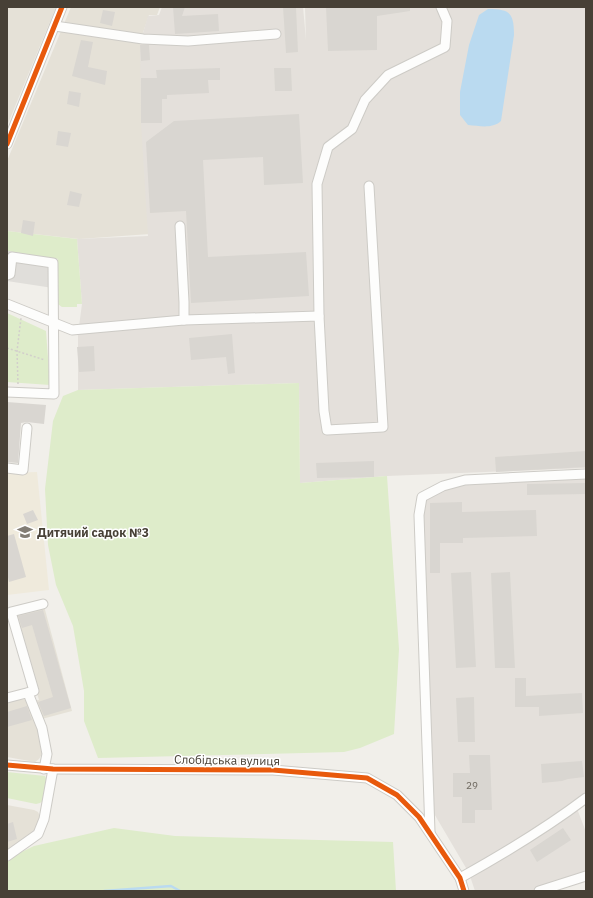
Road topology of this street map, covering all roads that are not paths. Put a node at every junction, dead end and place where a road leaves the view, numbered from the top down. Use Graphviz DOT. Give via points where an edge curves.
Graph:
graph roads {
  1 [pos="62,7"];
  2 [pos="441,7"];
  3 [pos="55,26"];
  4 [pos="276,34"];
  5 [pos="7,144"];
  6 [pos="369,186"];
  7 [pos="180,226"];
  8 [pos="7,275"];
  9 [pos="7,304"];
  10 [pos="319,316"];
  11 [pos="184,320"];
  12 [pos="52,322"];
  13 [pos="7,392"];
  14 [pos="27,428"];
  15 [pos="7,468"];
  16 [pos="586,474"];
  17 [pos="43,604"];
  18 [pos="28,693"];
  19 [pos="7,698"];
  20 [pos="7,765"];
  21 [pos="48,769"];
  22 [pos="586,798"];
  23 [pos="430,832"];
  24 [pos="7,856"];
  25 [pos="586,876"];
  26 [pos="460,878"];
  27 [pos="464,891"];
  28 [pos="539,891"];
  1 -- 3 [label="street"];
  2 -- 10 [label="street" via="447,21 444,47 388,75 365,100 352,129 328,147 318,184"];
  3 -- 4 [label="street" via="150,40 188,41"];
  3 -- 5 [label="street"];
  6 -- 10 [label="street" via="383,427 327,430"];
  7 -- 11 [label="street"];
  8 -- 12 [label="street" via="10,274 12,257 53,264"];
  9 -- 12 [label="street"];
  10 -- 11 [label="street"];
  11 -- 12 [label="street" via="72,330"];
  12 -- 13 [label="street" via="54,394"];
  14 -- 15 [label="street" via="23,470"];
  16 -- 23 [label="street" via="465,480 443,486 422,497 419,515"];
  17 -- 18 [label="street" via="11,612 34,691"];
  18 -- 19 [label="street"];
  18 -- 21 [label="street" via="42,728"];
  20 -- 21 [label="street, Слобідська вулиця"];
  21 -- 23 [label="street, Слобідська вулиця" via="273,770 367,778 397,794"];
  21 -- 24 [label="street" via="44,819 38,834"];
  22 -- 26 [label="street" via="554,823"];
  23 -- 26 [label="street, Слобідська вулиця"];
  25 -- 28 [label="street"];
  26 -- 27 [label="street, Слобідська вулиця"];
}
